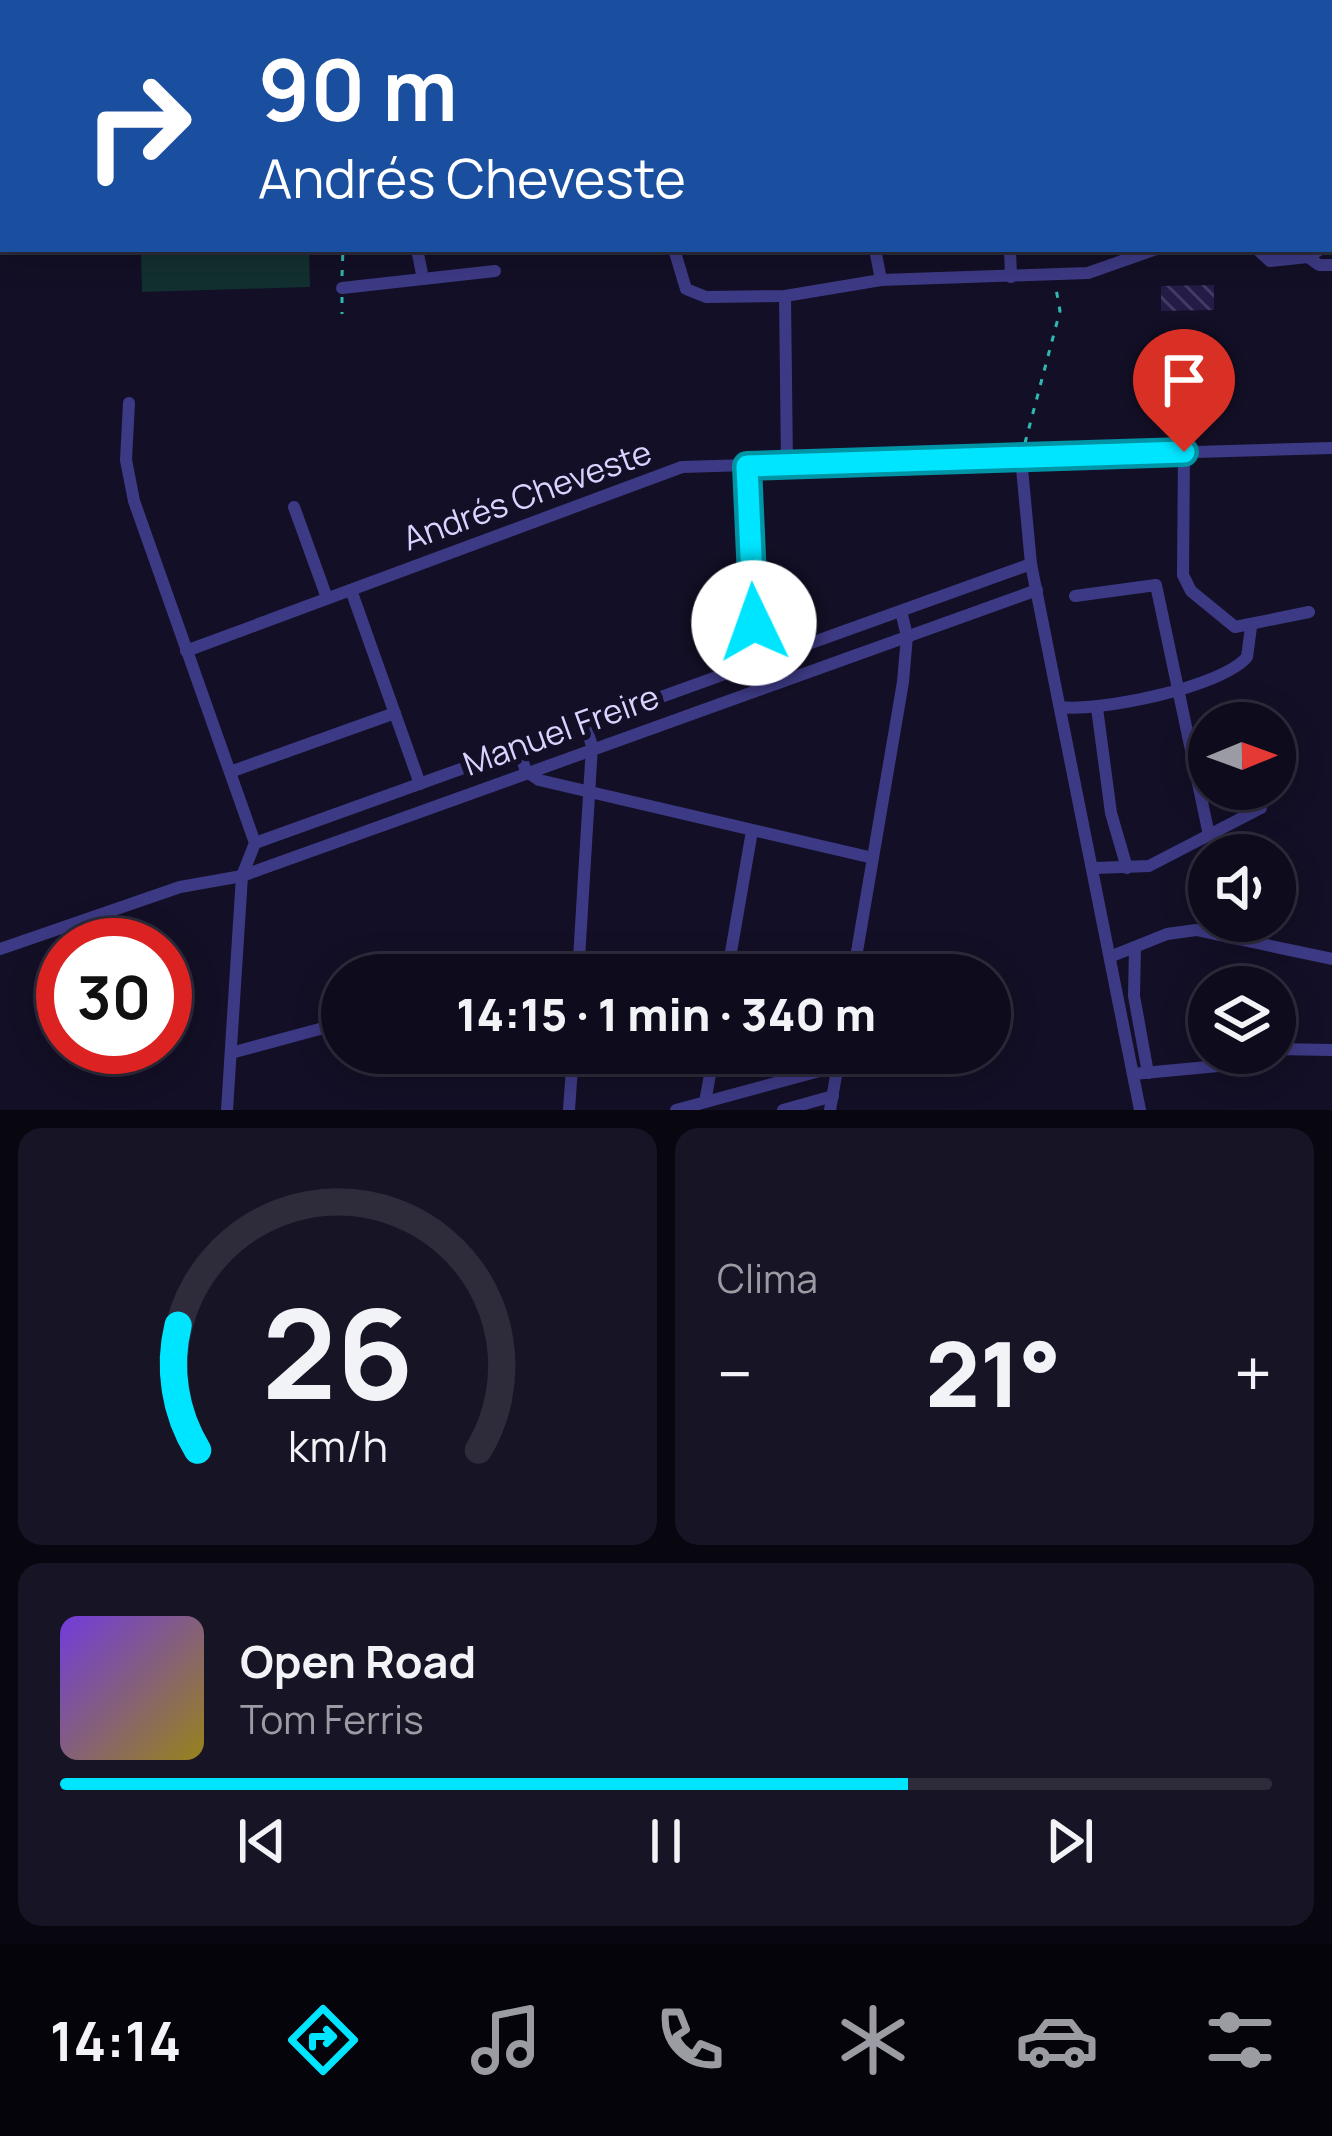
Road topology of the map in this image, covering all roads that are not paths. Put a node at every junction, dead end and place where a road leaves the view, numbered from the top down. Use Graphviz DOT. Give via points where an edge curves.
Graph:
graph roads {
  1 [pos="1332,98"];
  2 [pos="1332,115"];
  3 [pos="418,252"];
  4 [pos="675,252"];
  5 [pos="875,252"];
  6 [pos="1010,252"];
  7 [pos="1148,252"];
  8 [pos="1260,252"];
  9 [pos="1307,252"];
  10 [pos="495,271"];
  11 [pos="1011,277"];
  12 [pos="423,279"];
  13 [pos="881,280"];
  14 [pos="342,288"];
  15 [pos="785,296"];
  16 [pos="129,403"];
  17 [pos="1332,448"];
  18 [pos="1184,452"];
  19 [pos="1021,458"];
  20 [pos="788,465"];
  21 [pos="747,466"];
  22 [pos="294,507"];
  23 [pos="1031,564"];
  24 [pos="351,590"];
  25 [pos="1036,590"];
  26 [pos="1075,596"];
  27 [pos="327,598"];
  28 [pos="901,610"];
  29 [pos="1309,612"];
  30 [pos="1251,627"];
  31 [pos="907,636"];
  32 [pos="185,651"];
  33 [pos="756,662"];
  34 [pos="764,686"];
  35 [pos="1177,687"];
  36 [pos="1060,706"];
  37 [pos="1097,708"];
  38 [pos="395,713"];
  39 [pos="585,724"];
  40 [pos="592,746"];
  41 [pos="518,748"];
  42 [pos="526,771"];
  43 [pos="230,772"];
  44 [pos="420,784"];
  45 [pos="590,793"];
  46 [pos="1257,810"];
  47 [pos="752,831"];
  48 [pos="1209,834"];
  49 [pos="1211,834"];
  50 [pos="255,843"];
  51 [pos="1188,847"];
  52 [pos="873,858"];
  53 [pos="1096,868"];
  54 [pos="1126,868"];
  55 [pos="242,876"];
  56 [pos="1135,947"];
  57 [pos="0,950"];
  58 [pos="579,954"];
  59 [pos="731,954"];
  60 [pos="857,954"];
  61 [pos="1112,956"];
  62 [pos="1332,959"];
  63 [pos="321,1029"];
  64 [pos="1332,1050"];
  65 [pos="1296,1051"];
  66 [pos="231,1053"];
  67 [pos="1188,1069"];
  68 [pos="1140,1073"];
  69 [pos="572,1074"];
  70 [pos="710,1074"];
  71 [pos="792,1074"];
  72 [pos="705,1102"];
  73 [pos="831,1103"];
  74 [pos="227,1110"];
  75 [pos="569,1110"];
  76 [pos="676,1110"];
  77 [pos="783,1110"];
  78 [pos="1140,1110"];
  1 -- 2 [label="street"];
  3 -- 12 [label="street"];
  4 -- 15 [label="street" via="690,293"];
  5 -- 13 [label="street"];
  6 -- 11 [label="street"];
  7 -- 11 [label="street" via="1088,273"];
  8 -- 9 [label="street" via="1270,261"];
  10 -- 12 [label="street"];
  11 -- 13 [label="street"];
  12 -- 14 [label="street"];
  13 -- 15 [label="street"];
  15 -- 20 [label="street"];
  16 -- 32 [label="street" via="129,480"];
  17 -- 18 [label="street, Andrés Cheveste"];
  18 -- 19 [label="street, Andrés Cheveste"];
  18 -- 30 [label="street" via="1183,575 1227,624"];
  19 -- 20 [label="street, Andrés Cheveste"];
  19 -- 23 [label="street"];
  20 -- 21 [label="street, Andrés Cheveste"];
  21 -- 24 [label="street, Andrés Cheveste" via="665,471"];
  21 -- 33 [label="street"];
  22 -- 27 [label="street"];
  23 -- 25 [label="street"];
  23 -- 28 [label="street, Manuel Freire"];
  24 -- 27 [label="street, Andrés Cheveste"];
  24 -- 38 [label="street"];
  25 -- 31 [label="street, Manuel Freire"];
  25 -- 36 [label="street"];
  26 -- 35 [label="street" via="1156,585"];
  27 -- 32 [label="street, Andrés Cheveste"];
  28 -- 31 [label="street"];
  28 -- 33 [label="street, Manuel Freire"];
  29 -- 30 [label="street"];
  30 -- 35 [label="street" via="1252,644 1238,668"];
  31 -- 34 [label="street, Manuel Freire"];
  31 -- 52 [label="street"];
  32 -- 43 [label="street"];
  33 -- 34 [label="street"];
  33 -- 39 [label="street, Manuel Freire"];
  34 -- 40 [label="street, Manuel Freire"];
  35 -- 37 [label="street"];
  35 -- 48 [label="street"];
  36 -- 37 [label="street"];
  36 -- 53 [label="street"];
  37 -- 54 [label="street"];
  38 -- 43 [label="street"];
  38 -- 44 [label="street"];
  39 -- 40 [label="street"];
  39 -- 41 [label="street, Manuel Freire"];
  40 -- 42 [label="street, Manuel Freire"];
  40 -- 45 [label="street"];
  41 -- 42 [label="street"];
  41 -- 44 [label="street, Manuel Freire"];
  42 -- 45 [label="street"];
  42 -- 55 [label="street, Manuel Freire"];
  43 -- 50 [label="street"];
  44 -- 50 [label="street, Manuel Freire"];
  45 -- 47 [label="street"];
  45 -- 58 [label="street"];
  46 -- 49 [label="street"];
  47 -- 52 [label="street"];
  47 -- 59 [label="street"];
  50 -- 55 [label="street"];
  51 -- 54 [label="street"];
  52 -- 60 [label="street"];
  53 -- 54 [label="street"];
  53 -- 61 [label="street"];
  55 -- 57 [label="street, Manuel Freire" via="180,887"];
  55 -- 66 [label="street"];
  56 -- 61 [label="street"];
  56 -- 62 [label="street" via="1196,930"];
  56 -- 68 [label="street"];
  61 -- 68 [label="street"];
  63 -- 66 [label="street"];
  64 -- 65 [label="street"];
  66 -- 74 [label="street"];
  67 -- 68 [label="street"];
  68 -- 78 [label="street"];
  69 -- 75 [label="street"];
  70 -- 72 [label="street"];
  71 -- 72 [label="street"];
  72 -- 76 [label="street"];
  73 -- 77 [label="street"];
}
